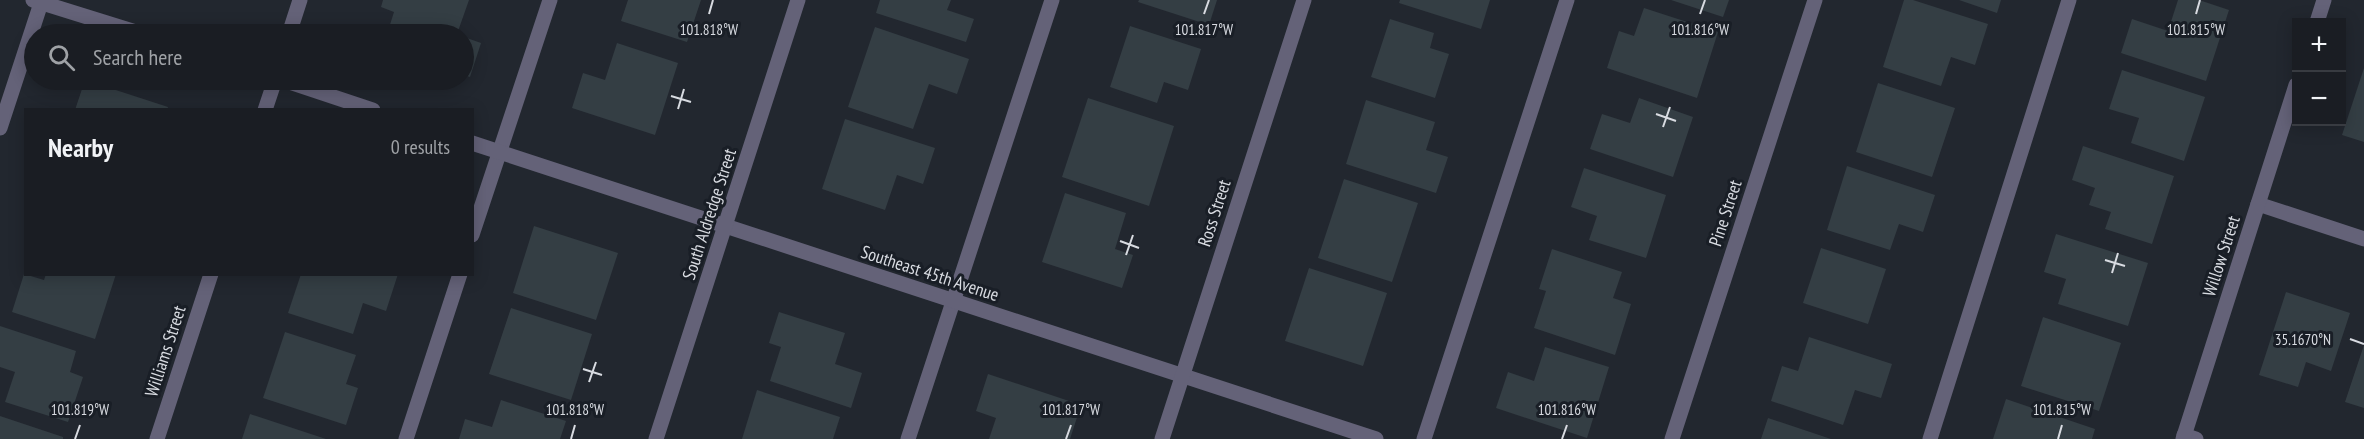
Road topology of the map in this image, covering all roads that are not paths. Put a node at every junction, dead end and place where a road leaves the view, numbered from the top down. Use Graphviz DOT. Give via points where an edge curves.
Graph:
graph roads {
  1 [pos="300,0"];
  2 [pos="550,0"];
  3 [pos="798,0"];
  4 [pos="1052,0"];
  5 [pos="1304,0"];
  6 [pos="1568,0"];
  7 [pos="1815,0"];
  8 [pos="2069,0"];
  9 [pos="2324,0"];
  10 [pos="39,1"];
  11 [pos="2318,18"];
  12 [pos="32,24"];
  13 [pos="111,24"];
  14 [pos="292,24"];
  15 [pos="24,50"];
  16 [pos="272,90"];
  17 [pos="313,90"];
  18 [pos="2292,98"];
  19 [pos="266,108"];
  20 [pos="367,108"];
  21 [pos="0,129"];
  22 [pos="474,143"];
  23 [pos="500,152"];
  24 [pos="2258,204"];
  25 [pos="725,227"];
  26 [pos="474,230"];
  27 [pos="2364,239"];
  28 [pos="210,276"];
  29 [pos="459,276"];
  30 [pos="952,301"];
  31 [pos="1182,376"];
  32 [pos="2188,438"];
  33 [pos="157,439"];
  34 [pos="406,439"];
  35 [pos="656,439"];
  36 [pos="908,439"];
  37 [pos="1162,439"];
  38 [pos="1376,439"];
  39 [pos="1424,439"];
  40 [pos="1672,439"];
  41 [pos="1930,439"];
  1 -- 14 [label="street"];
  2 -- 23 [label="street"];
  3 -- 25 [label="street, South Aldredge Street"];
  4 -- 30 [label="street"];
  5 -- 31 [label="street, Ross Street"];
  6 -- 39 [label="street"];
  7 -- 40 [label="street, Pine Street"];
  8 -- 41 [label="street"];
  9 -- 11 [label="street"];
  10 -- 12 [label="street"];
  10 -- 13 [label="street"];
  15 -- 21 [label="street"];
  16 -- 19 [label="street"];
  17 -- 20 [label="street"];
  18 -- 24 [label="street, Willow Street"];
  22 -- 23 [label="street, Southeast 45th Avenue"];
  23 -- 25 [label="street, Southeast 45th Avenue"];
  23 -- 26 [label="street"];
  24 -- 27 [label="street"];
  24 -- 32 [label="street, Willow Street"];
  25 -- 30 [label="street, Southeast 45th Avenue"];
  25 -- 35 [label="street, South Aldredge Street"];
  28 -- 33 [label="street, Williams Street"];
  29 -- 34 [label="street"];
  30 -- 31 [label="street, Southeast 45th Avenue"];
  30 -- 36 [label="street"];
  31 -- 37 [label="street, Ross Street"];
  31 -- 38 [label="street, Southeast 45th Avenue"];
}
